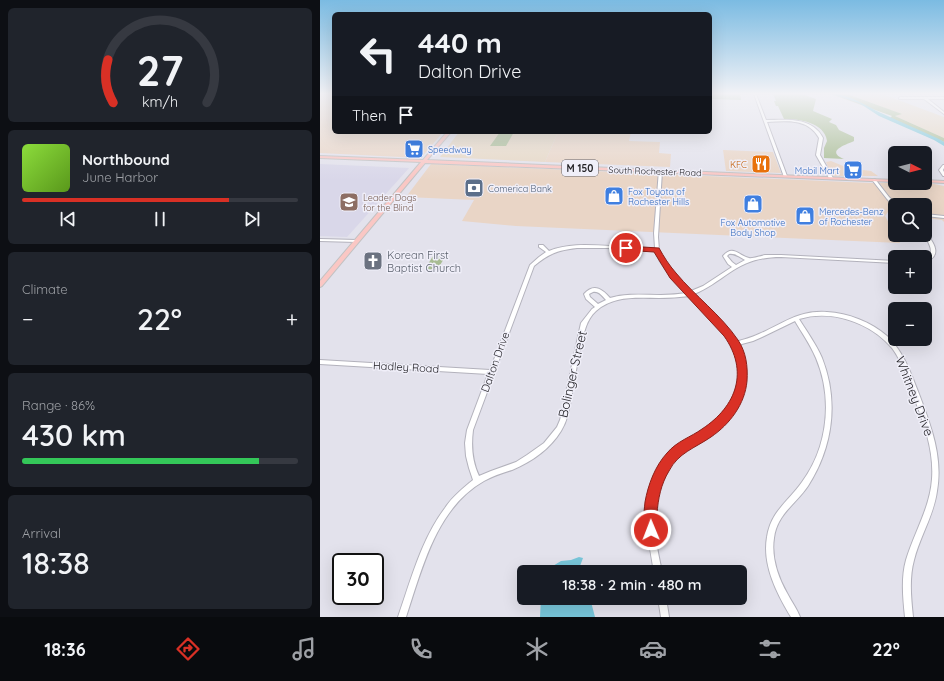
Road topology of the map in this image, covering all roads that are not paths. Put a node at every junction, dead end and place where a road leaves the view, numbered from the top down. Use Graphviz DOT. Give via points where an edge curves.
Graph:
graph roads {
  1 [pos="766,123"];
  2 [pos="798,123"];
  3 [pos="447,134"];
  4 [pos="320,157"];
  5 [pos="425,161"];
  6 [pos="944,166"];
  7 [pos="660,171"];
  8 [pos="944,175"];
  9 [pos="785,176"];
  10 [pos="831,178"];
  11 [pos="874,180"];
  12 [pos="888,181"];
  13 [pos="932,181"];
  14 [pos="944,182"];
  15 [pos="888,198"];
  16 [pos="932,216"];
  17 [pos="944,217"];
  18 [pos="320,240"];
  19 [pos="357,241"];
  20 [pos="930,242"];
  21 [pos="541,246"];
  22 [pos="656,250"];
  23 [pos="548,252"];
  24 [pos="932,256"];
  25 [pos="749,260"];
  26 [pos="888,262"];
  27 [pos="736,267"];
  28 [pos="320,286"];
  29 [pos="690,293"];
  30 [pos="609,300"];
  31 [pos="597,306"];
  32 [pos="796,319"];
  33 [pos="735,344"];
  34 [pos="320,362"];
  35 [pos="491,372"];
  36 [pos="477,481"];
  37 [pos="657,565"];
  38 [pos="663,605"];
  39 [pos="402,617"];
  40 [pos="665,617"];
  41 [pos="796,617"];
  42 [pos="909,617"];
  1 -- 9 [label="street"];
  2 -- 10 [label="street" via="808,126 821,136 818,155"];
  3 -- 5 [label="main road"];
  4 -- 5 [label="main road, South Rochester Road / M 150"];
  5 -- 7 [label="main road, South Rochester Road / M 150"];
  5 -- 19 [label="main road"];
  6 -- 8 [label="street" via="941,170"];
  7 -- 9 [label="main road, South Rochester Road / M 150"];
  7 -- 22 [label="street"];
  9 -- 10 [label="main road, South Rochester Road / M 150"];
  10 -- 11 [label="main road, South Rochester Road / M 150"];
  11 -- 12 [label="main road, South Rochester Road / M 150"];
  11 -- 15 [label="street"];
  13 -- 14 [label="main road"];
  16 -- 17 [label="street"];
  18 -- 19 [label="street"];
  19 -- 28 [label="main road"];
  20 -- 24 [label="street" via="934,252"];
  21 -- 23 [label="street"];
  22 -- 23 [label="street, Dalton Drive" via="572,246"];
  22 -- 29 [label="street" via="666,267"];
  23 -- 35 [label="street, Dalton Drive" via="529,270"];
  25 -- 26 [label="street, Bolinger Street" via="779,256"];
  25 -- 27 [label="street, Bolinger Street"];
  25 -- 27 [label="street" via="735,253 727,253 727,260"];
  27 -- 29 [label="street, Bolinger Street" via="704,288"];
  29 -- 30 [label="street, Bolinger Street" via="660,297 626,296"];
  29 -- 33 [label="street"];
  30 -- 31 [label="street, Bolinger Street"];
  30 -- 31 [label="street" via="596,289 590,291 586,294"];
  31 -- 36 [label="street, Bolinger Street" via="584,323 559,429 543,448 526,460"];
  32 -- 33 [label="street, Whitney Drive" via="753,339"];
  32 -- 41 [label="street" via="808,336 822,365 828,385 829,404 826,438 815,467 804,485 779,513 769,540 772,568 779,588"];
  32 -- 42 [label="street, Whitney Drive" via="807,314 844,315 879,333 901,357 927,422 936,476 934,492 910,561 907,585"];
  33 -- 37 [label="street" via="743,379 733,408 717,426 672,456 654,488 650,515"];
  34 -- 35 [label="street, Hadley Road"];
  35 -- 36 [label="street, Dalton Drive" via="470,430 468,444 468,453"];
  36 -- 39 [label="street, Bolinger Street" via="455,499 438,523"];
  38 -- 40 [label="street"];
}
